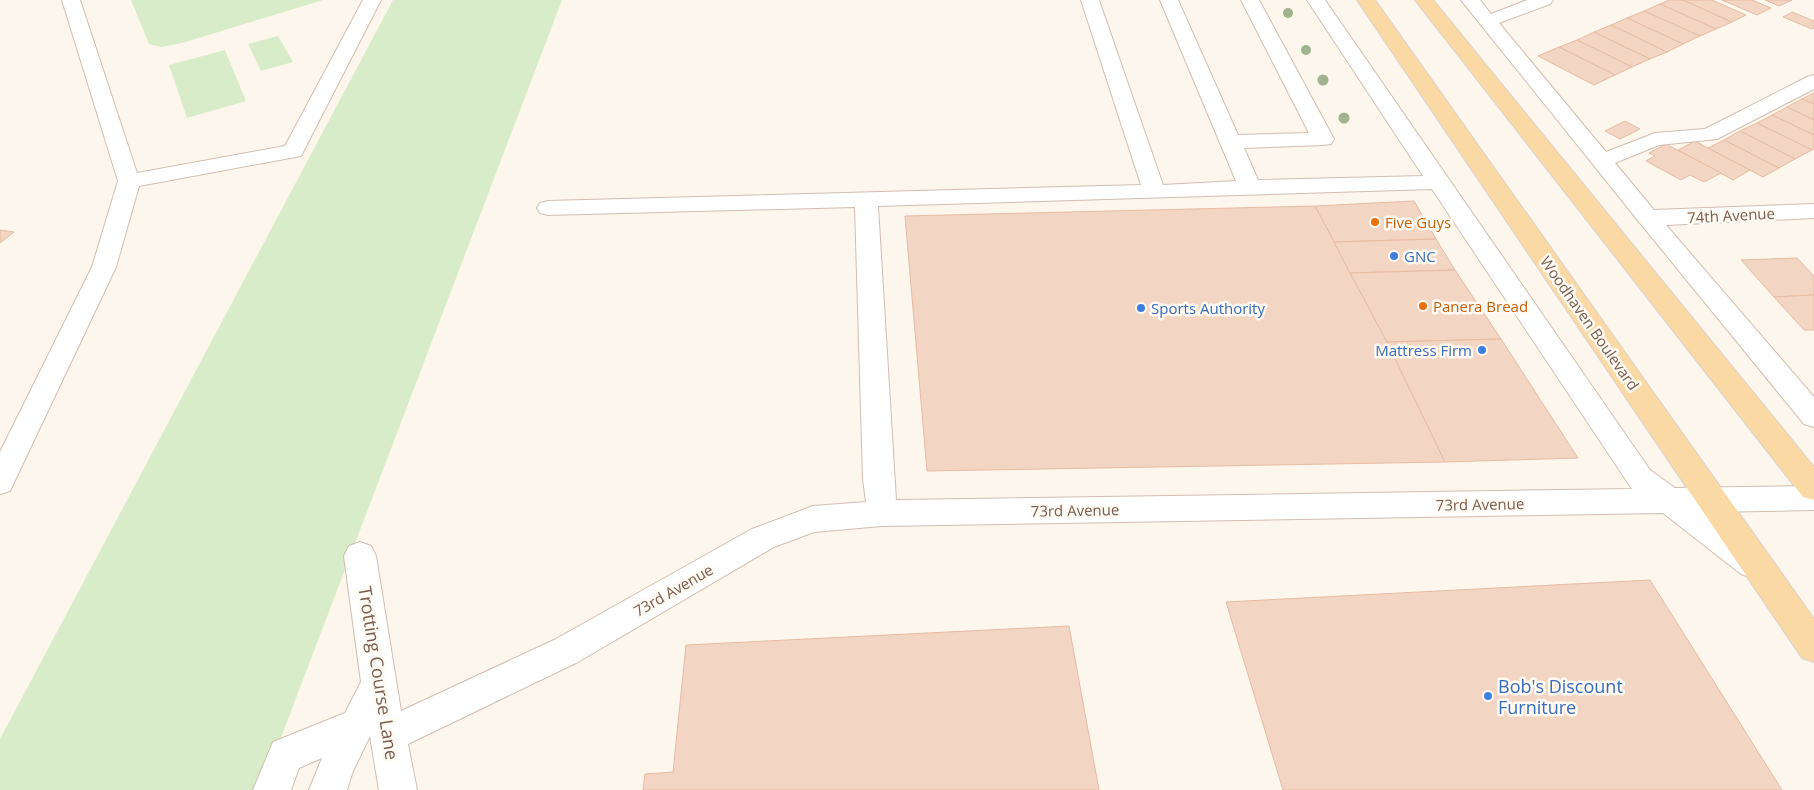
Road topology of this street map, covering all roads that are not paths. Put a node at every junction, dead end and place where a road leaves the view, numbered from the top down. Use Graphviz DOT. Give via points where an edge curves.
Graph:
graph roads {
  1 [pos="70,0"];
  2 [pos="372,0"];
  3 [pos="1090,0"];
  4 [pos="1169,0"];
  5 [pos="1250,0"];
  6 [pos="1316,0"];
  7 [pos="1366,0"];
  8 [pos="1424,0"];
  9 [pos="1470,0"];
  10 [pos="1544,0"];
  11 [pos="1488,21"];
  12 [pos="1814,81"];
  13 [pos="1231,142"];
  14 [pos="1602,161"];
  15 [pos="129,181"];
  16 [pos="1440,182"];
  17 [pos="1250,187"];
  18 [pos="1154,192"];
  19 [pos="866,200"];
  20 [pos="548,208"];
  21 [pos="1814,211"];
  22 [pos="1648,218"];
  23 [pos="1814,416"];
  24 [pos="0,482"];
  25 [pos="1814,488"];
  26 [pos="1814,498"];
  27 [pos="1712,500"];
  28 [pos="1670,501"];
  29 [pos="882,513"];
  30 [pos="360,556"];
  31 [pos="1762,571"];
  32 [pos="1814,646"];
  33 [pos="373,730"];
  34 [pos="272,790"];
  35 [pos="328,790"];
  36 [pos="398,790"];
  1 -- 15 [label="street"];
  2 -- 15 [label="street" via="293,151"];
  3 -- 18 [label="street"];
  4 -- 13 [label="street"];
  5 -- 13 [label="street" via="1323,140"];
  6 -- 16 [label="street"];
  7 -- 27 [label="main road, Woodhaven Boulevard"];
  8 -- 25 [label="main road"];
  9 -- 11 [label="street"];
  10 -- 11 [label="street"];
  11 -- 14 [label="street"];
  12 -- 14 [label="street" via="1710,135 1654,139"];
  13 -- 17 [label="street"];
  14 -- 22 [label="street"];
  15 -- 24 [label="street" via="104,268"];
  16 -- 17 [label="street"];
  16 -- 28 [label="street" via="1640,478"];
  17 -- 18 [label="street"];
  18 -- 19 [label="street"];
  19 -- 20 [label="street"];
  19 -- 29 [label="street"];
  21 -- 22 [label="street, 74th Avenue"];
  22 -- 23 [label="street"];
  26 -- 27 [label="street, 73rd Avenue"];
  27 -- 28 [label="street, 73rd Avenue"];
  27 -- 31 [label="main road, Woodhaven Boulevard"];
  28 -- 29 [label="street, 73rd Avenue"];
  28 -- 31 [label="street"];
  29 -- 33 [label="street, 73rd Avenue" via="813,519 763,538 566,651"];
  30 -- 33 [label="street, Trotting Course Lane" via="380,684"];
  31 -- 32 [label="main road, Woodhaven Boulevard"];
  33 -- 34 [label="street, 73rd Avenue" via="286,755"];
  33 -- 35 [label="street"];
  33 -- 36 [label="street, Trotting Course Lane"];
}
